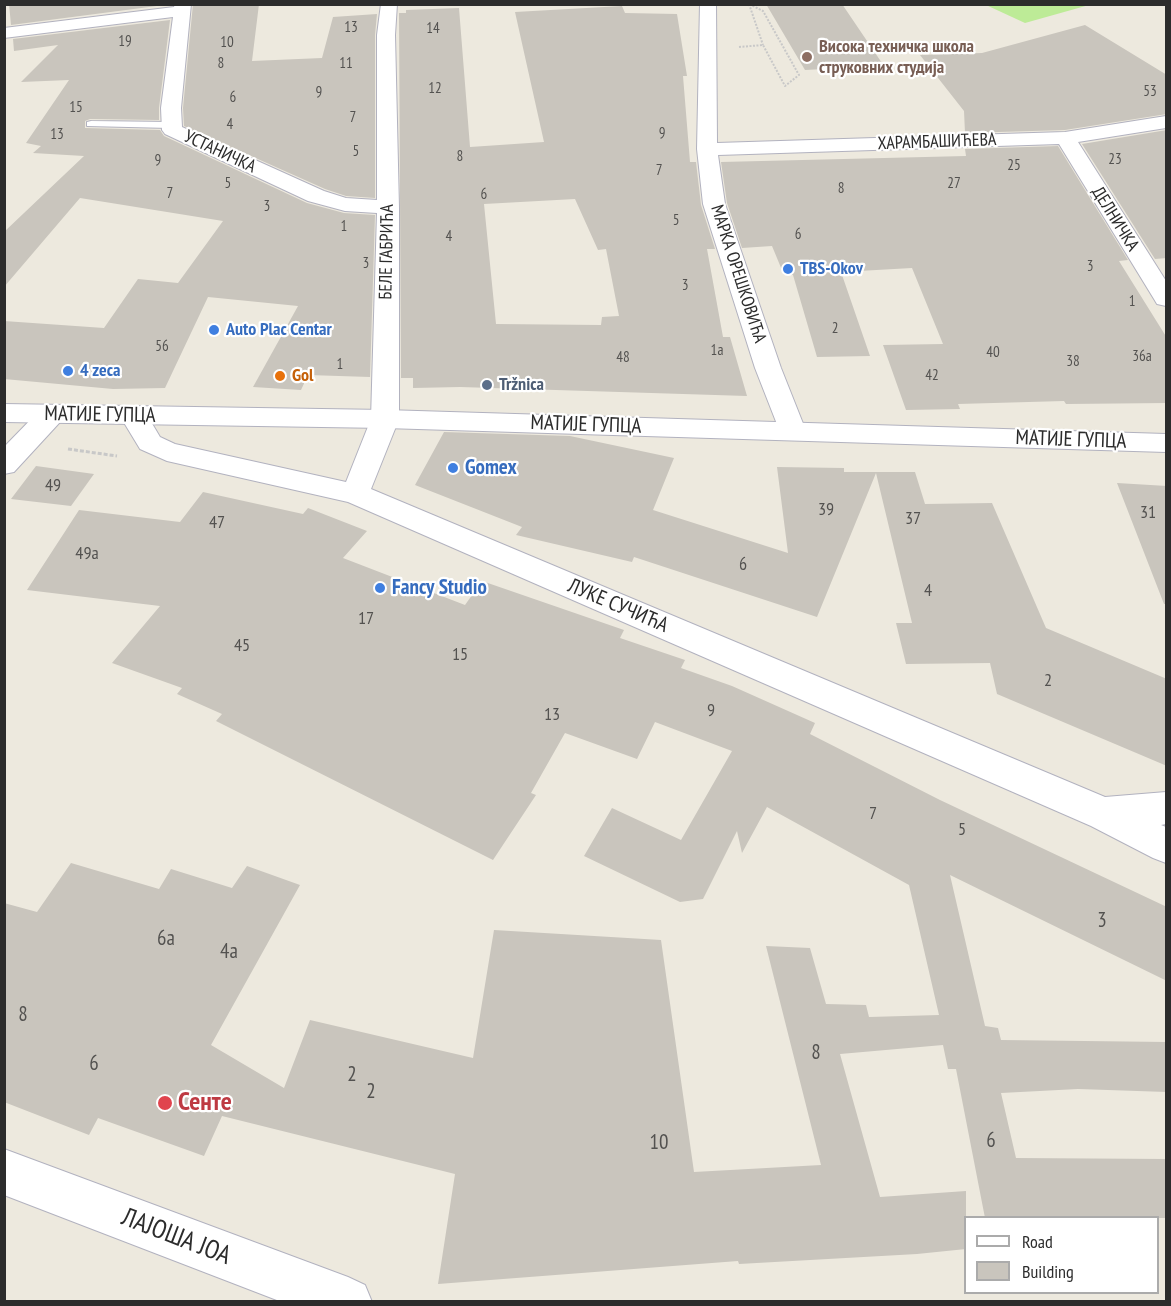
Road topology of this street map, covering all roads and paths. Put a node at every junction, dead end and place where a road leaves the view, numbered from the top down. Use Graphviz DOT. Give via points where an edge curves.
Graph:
graph roads {
  1 [pos="389,4"];
  2 [pos="708,4"];
  3 [pos="749,4"];
  4 [pos="183,8"];
  5 [pos="4,33"];
  6 [pos="763,45"];
  7 [pos="733,47"];
  8 [pos="1167,122"];
  9 [pos="91,124"];
  10 [pos="170,125"];
  11 [pos="1065,138"];
  12 [pos="707,149"];
  13 [pos="388,208"];
  14 [pos="1167,299"];
  15 [pos="4,413"];
  16 [pos="51,415"];
  17 [pos="134,416"];
  18 [pos="385,418"];
  19 [pos="792,431"];
  20 [pos="1167,443"];
  21 [pos="4,465"];
  22 [pos="355,494"];
  23 [pos="1167,808"];
  24 [pos="1104,814"];
  25 [pos="1167,846"];
  26 [pos="4,1172"];
  27 [pos="348,1302"];
  1 -- 13 [label="street, БЕЛЕ ГАБРИЋА"];
  2 -- 12 [label="street, МАРКА ОРЕШКОВИЋА"];
  3 -- 6 [label="path"];
  3 -- 6 [label="path" via="763,11 799,75 785,86"];
  4 -- 5 [label="street"];
  4 -- 10 [label="street, УСТАНИЧКА"];
  6 -- 7 [label="path"];
  8 -- 11 [label="street, ХАРАМБАШИЋЕВА"];
  9 -- 10 [label="lane"];
  10 -- 13 [label="street, УСТАНИЧКА" via="179,134 316,196 345,204"];
  11 -- 12 [label="street, ХАРАМБАШИЋЕВА"];
  11 -- 14 [label="street, ДЕЛНИЧКА"];
  12 -- 19 [label="street, МАРКА ОРЕШКОВИЋА" via="714,204"];
  13 -- 18 [label="street, БЕЛЕ ГАБРИЋА"];
  15 -- 16 [label="street, МАТИЈЕ ГУПЦА"];
  16 -- 17 [label="street, МАТИЈЕ ГУПЦА"];
  16 -- 21 [label="street"];
  17 -- 18 [label="street, МАТИЈЕ ГУПЦА"];
  17 -- 22 [label="street, ЛУКЕ СУЧИЋА" via="150,443 167,452"];
  18 -- 19 [label="street, МАТИЈЕ ГУПЦА"];
  18 -- 22 [label="street, БЕЛЕ ГАБРИЋА"];
  19 -- 20 [label="street, МАТИЈЕ ГУПЦА"];
  22 -- 24 [label="street, ЛУКЕ СУЧИЋА"];
  23 -- 24 [label="street"];
  24 -- 25 [label="street, ЛУКЕ СУЧИЋА"];
  26 -- 27 [label="street, ЛАЈОША ЈОА"];
}
